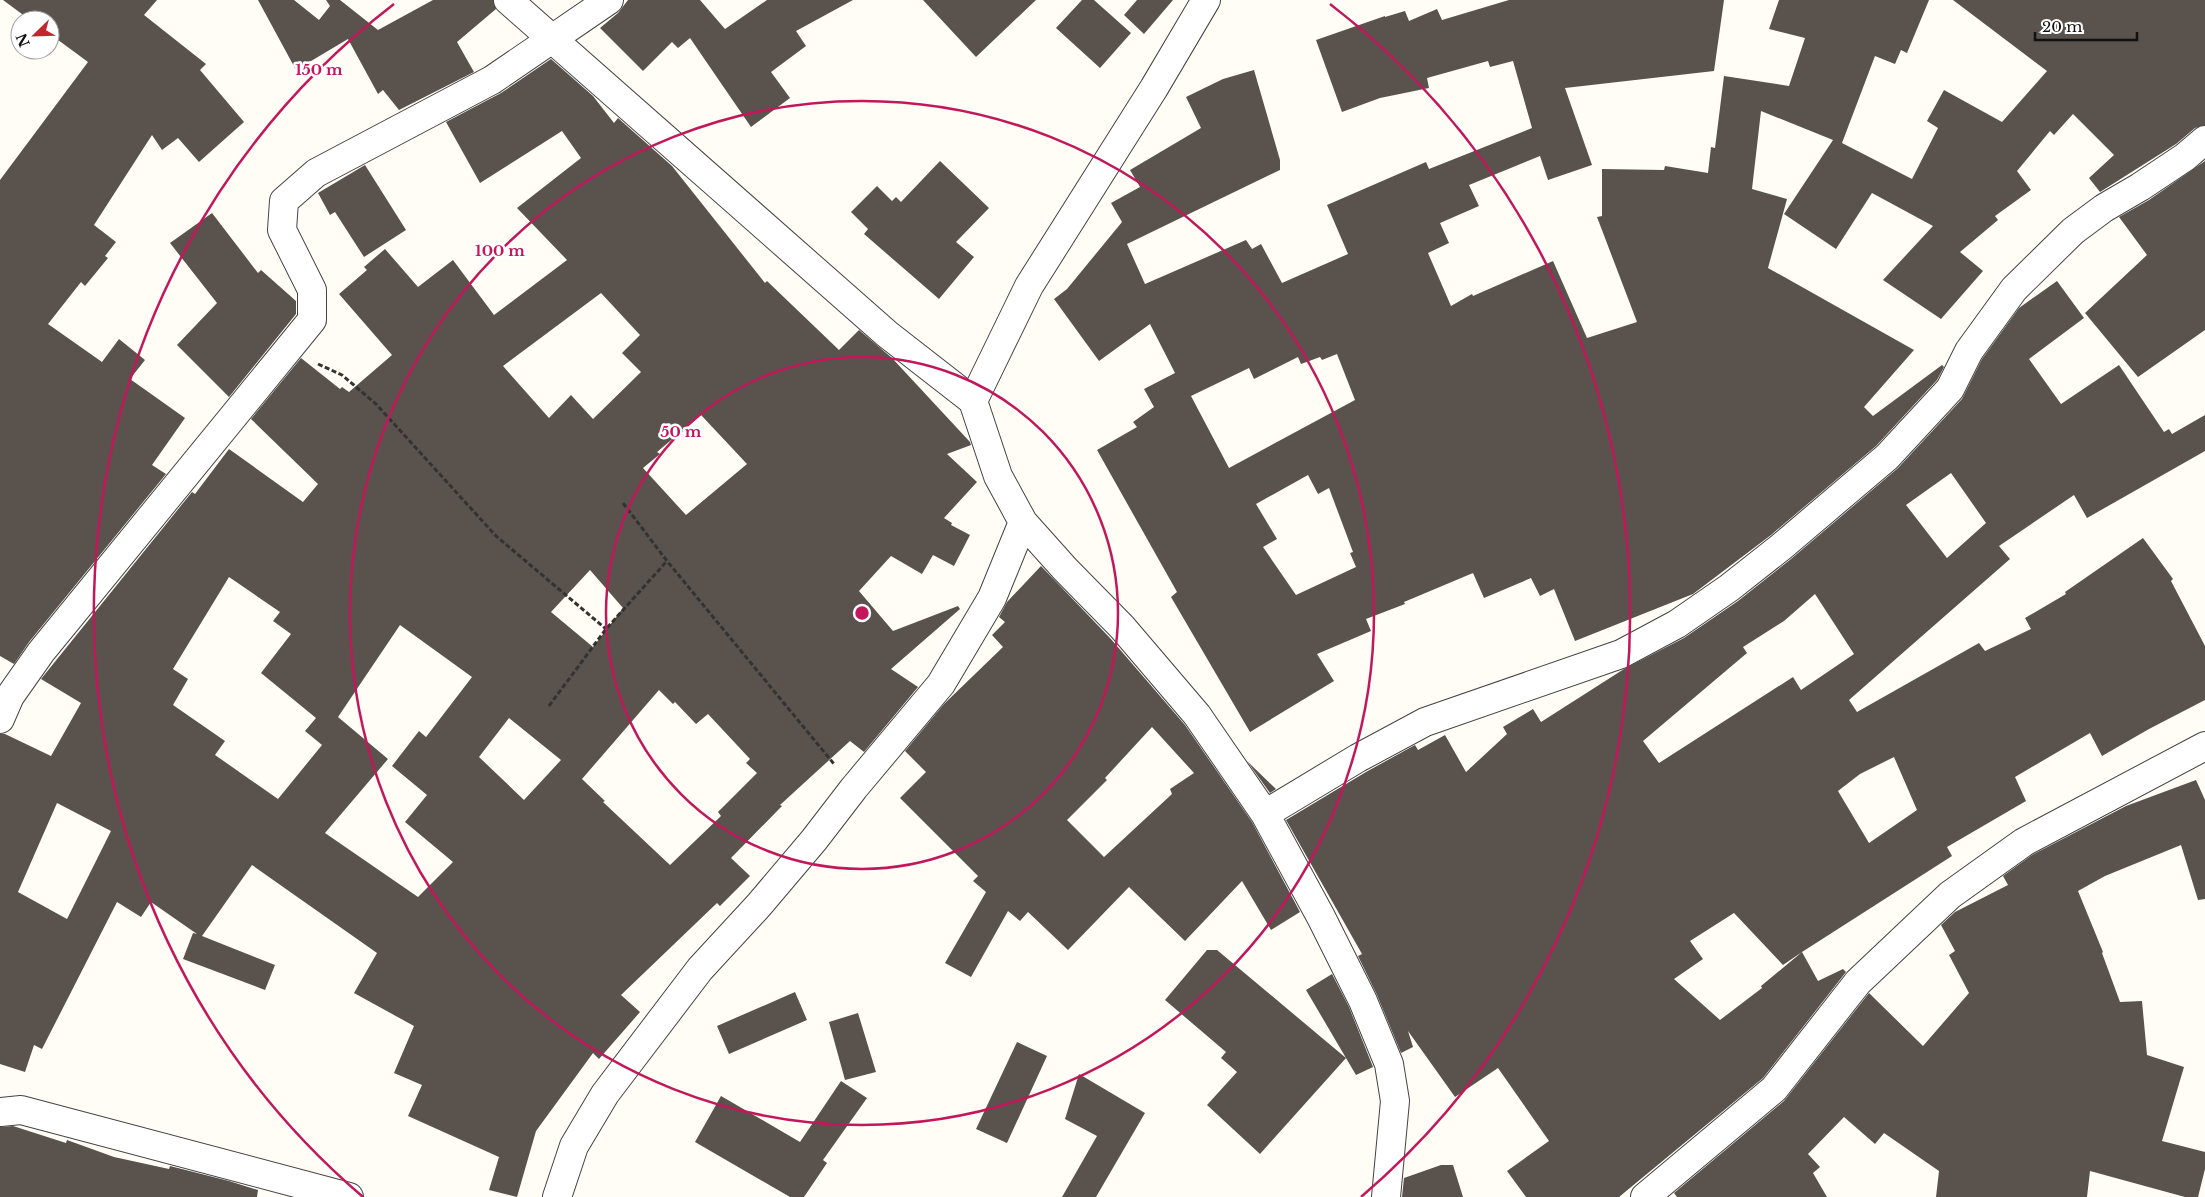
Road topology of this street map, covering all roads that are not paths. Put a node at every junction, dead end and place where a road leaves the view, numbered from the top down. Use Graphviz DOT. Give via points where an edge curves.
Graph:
graph roads {
  1 [pos="508,0"];
  2 [pos="608,0"];
  3 [pos="1206,0"];
  4 [pos="551,38"];
  5 [pos="2205,140"];
  6 [pos="973,401"];
  7 [pos="1023,522"];
  8 [pos="0,719"];
  9 [pos="2205,746"];
  10 [pos="1265,814"];
  11 [pos="0,1112"];
  12 [pos="349,1197"];
  13 [pos="557,1197"];
  14 [pos="1386,1197"];
  15 [pos="1645,1197"];
  1 -- 4 [label="street"];
  2 -- 4 [label="street"];
  3 -- 6 [label="street" via="1028,286"];
  4 -- 6 [label="street" via="887,334"];
  4 -- 8 [label="street" via="492,80 316,172 284,201 282,230 312,290 312,320 40,652 10,696"];
  5 -- 10 [label="street" via="2185,157 2073,230 2014,289 1969,351 1950,389 1888,457 1729,588 1677,624 1621,654 1425,722"];
  6 -- 7 [label="street" via="998,476"];
  7 -- 10 [label="street" via="1122,627 1197,715"];
  7 -- 13 [label="street" via="992,598 941,684 814,840 700,970 605,1094 574,1146"];
  9 -- 15 [label="street" via="2024,842 1950,895 1858,982 1774,1089"];
  10 -- 14 [label="street" via="1321,917 1389,1064 1395,1101"];
  11 -- 12 [label="street" via="21,1110"];
}
